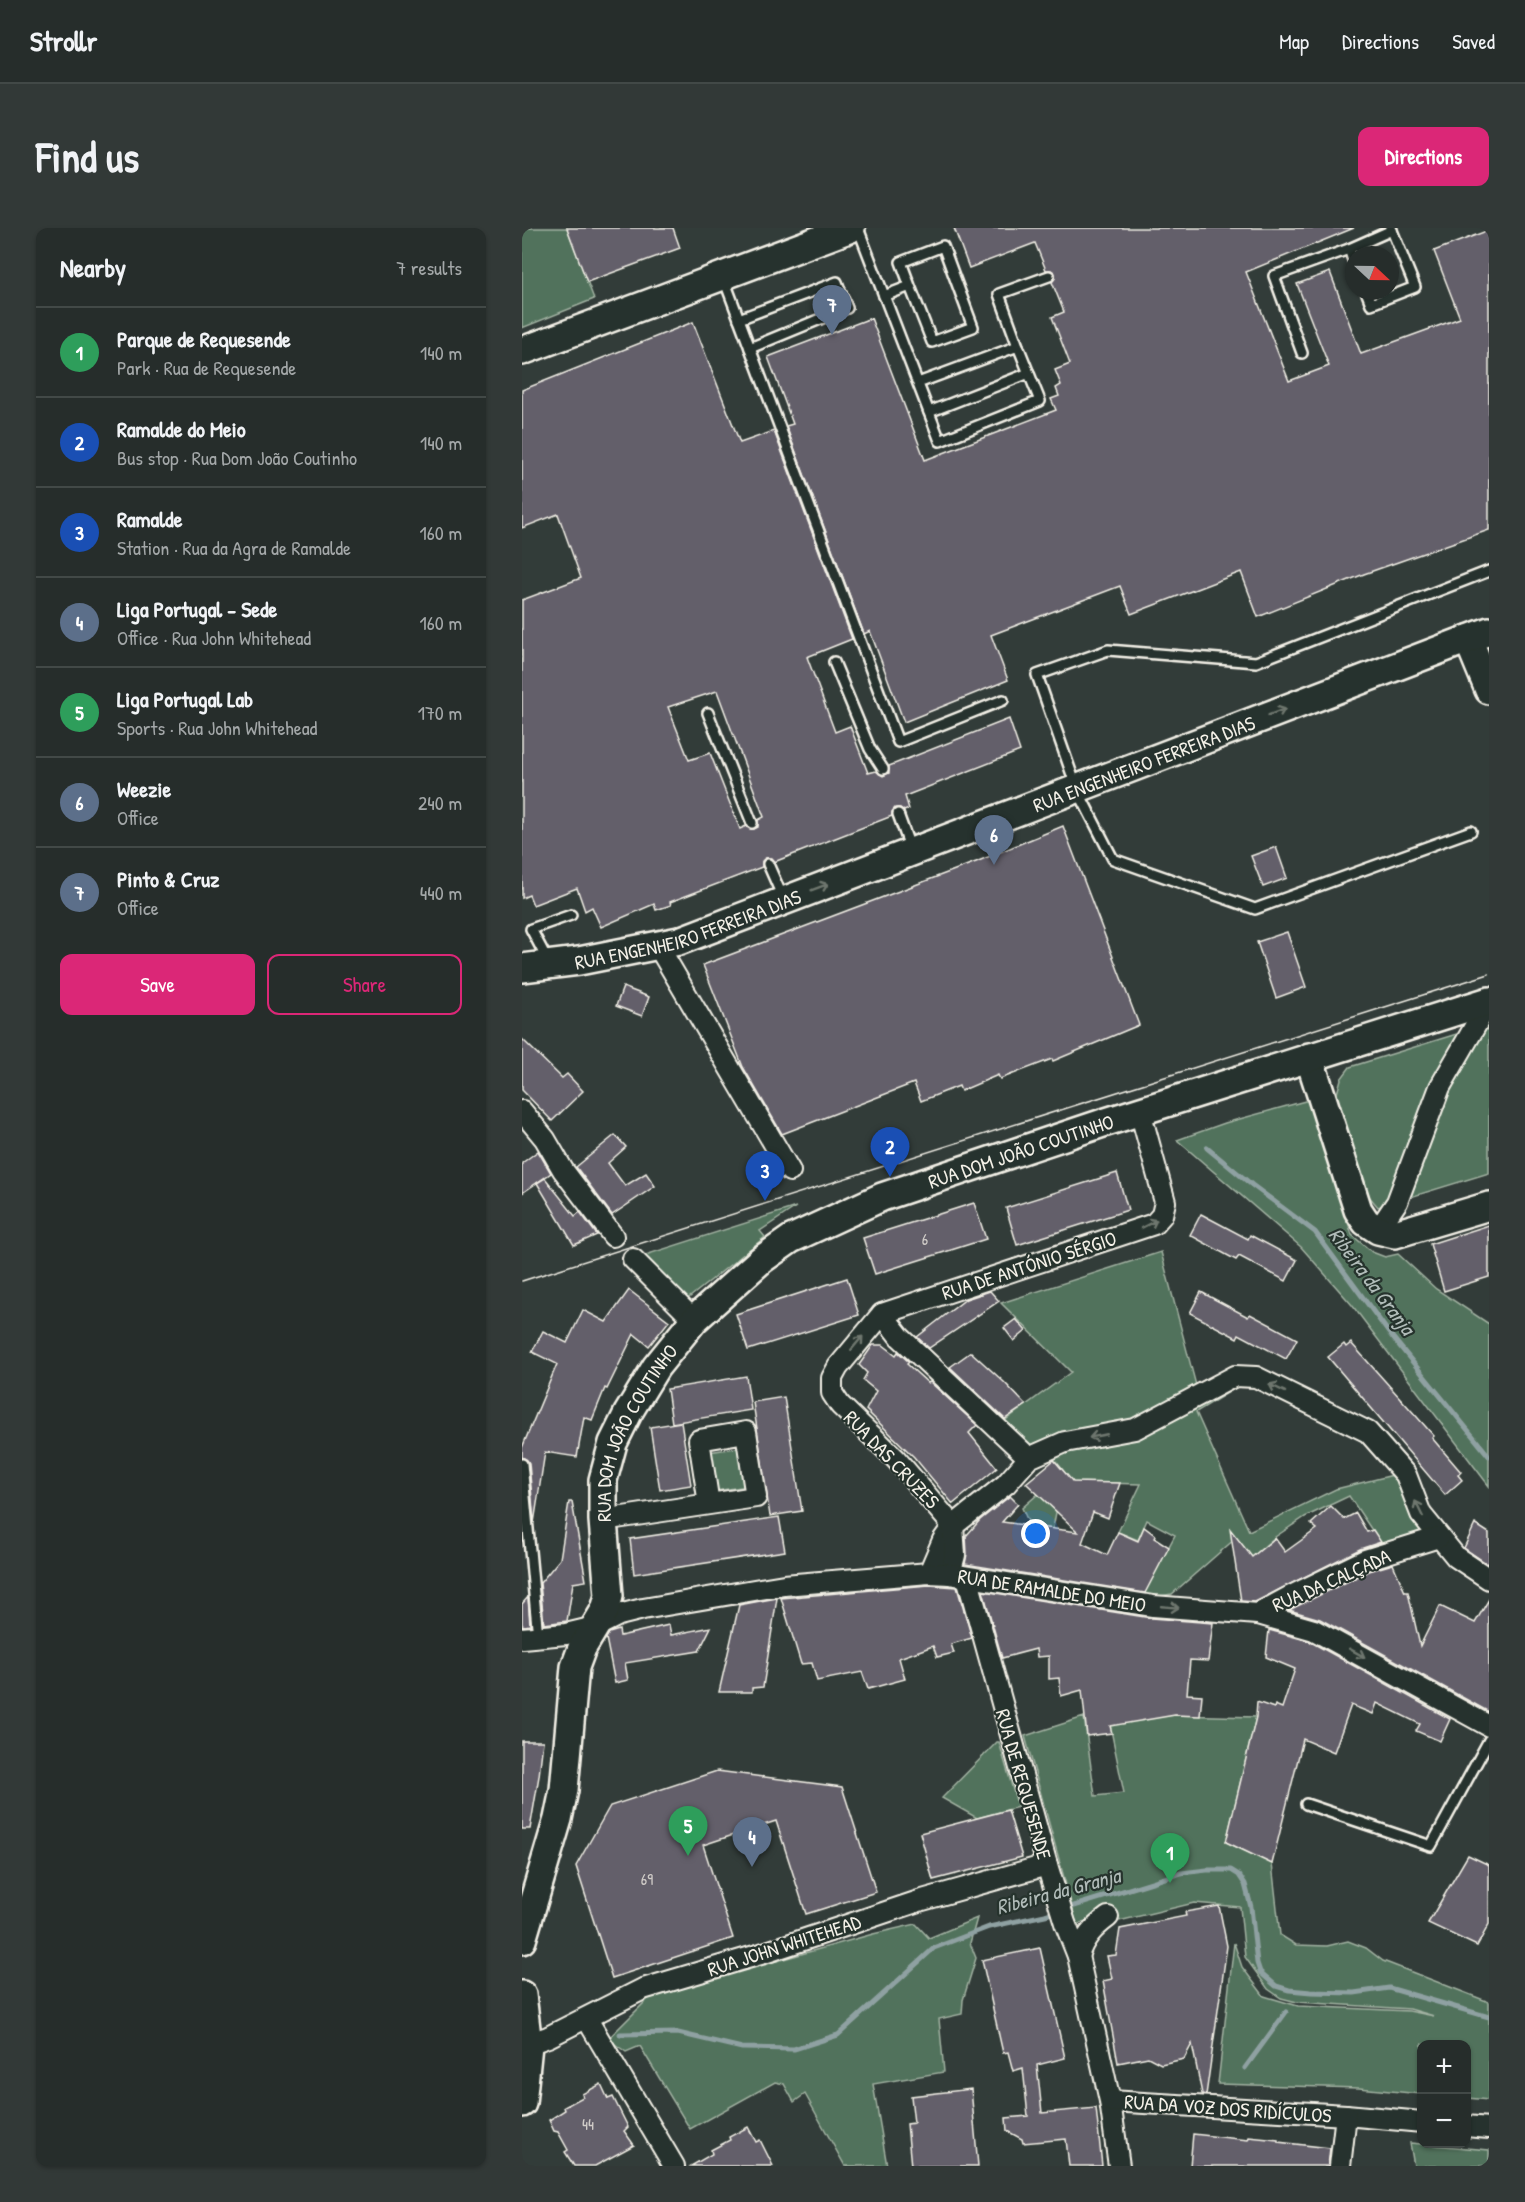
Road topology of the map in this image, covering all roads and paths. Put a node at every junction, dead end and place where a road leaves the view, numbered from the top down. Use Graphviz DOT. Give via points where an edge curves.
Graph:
graph roads {
  1 [pos="851,228"];
  2 [pos="858,228"];
  3 [pos="1392,229"];
  4 [pos="1355,246"];
  5 [pos="1399,246"];
  6 [pos="1399,247"];
  7 [pos="1345,250"];
  8 [pos="1049,276"];
  9 [pos="723,277"];
  10 [pos="910,286"];
  11 [pos="1399,293"];
  12 [pos="884,296"];
  13 [pos="1369,300"];
  14 [pos="1381,300"];
  15 [pos="739,320"];
  16 [pos="1018,346"];
  17 [pos="750,348"];
  18 [pos="522,351"];
  19 [pos="1302,353"];
  20 [pos="1029,373"];
  21 [pos="918,383"];
  22 [pos="929,412"];
  23 [pos="1489,571"];
  24 [pos="1478,635"];
  25 [pos="834,662"];
  26 [pos="1486,673"];
  27 [pos="1003,700"];
  28 [pos="708,713"];
  29 [pos="883,769"];
  30 [pos="1077,789"];
  31 [pos="898,814"];
  32 [pos="752,823"];
  33 [pos="1471,831"];
  34 [pos="911,852"];
  35 [pos="768,864"];
  36 [pos="784,901"];
  37 [pos="571,915"];
  38 [pos="658,946"];
  39 [pos="550,965"];
  40 [pos="522,968"];
  41 [pos="1489,1001"];
  42 [pos="1309,1057"];
  43 [pos="522,1111"];
  44 [pos="1140,1111"];
  45 [pos="790,1171"];
  46 [pos="1489,1206"];
  47 [pos="1378,1230"];
  48 [pos="613,1236"];
  49 [pos="633,1259"];
  50 [pos="882,1314"];
  51 [pos="694,1320"];
  52 [pos="1029,1458"];
  53 [pos="522,1464"];
  54 [pos="709,1504"];
  55 [pos="603,1520"];
  56 [pos="953,1526"];
  57 [pos="1439,1537"];
  58 [pos="929,1573"];
  59 [pos="958,1575"];
  60 [pos="1489,1579"];
  61 [pos="1258,1614"];
  62 [pos="595,1627"];
  63 [pos="530,1637"];
  64 [pos="1489,1726"];
  65 [pos="1489,1740"];
  66 [pos="1306,1804"];
  67 [pos="1047,1865"];
  68 [pos="530,1892"];
  69 [pos="1108,1917"];
  70 [pos="522,1940"];
  71 [pos="1078,1956"];
  72 [pos="522,1995"];
  73 [pos="586,2019"];
  74 [pos="525,2045"];
  75 [pos="1110,2101"];
  76 [pos="522,2103"];
  77 [pos="1346,2115"];
  78 [pos="1417,2122"];
  79 [pos="1471,2126"];
  80 [pos="1489,2128"];
  81 [pos="674,2166"];
  82 [pos="1119,2166"];
  83 [pos="1340,2166"];
  1 -- 9 [label="main road"];
  2 -- 12 [label="lane"];
  3 -- 4 [label="lane"];
  3 -- 5 [label="lane"];
  6 -- 11 [label="lane" via="1415,287"];
  7 -- 19 [label="lane" via="1274,276"];
  8 -- 16 [label="lane" via="999,294"];
  9 -- 15 [label="lane"];
  9 -- 18 [label="main road"];
  10 -- 10 [label="lane" via="932,342 973,327 943,246 901,262"];
  10 -- 12 [label="lane"];
  12 -- 21 [label="lane"];
  13 -- 14 [label="lane" via="1371,304"];
  15 -- 17 [label="lane"];
  15 -- 17 [label="lane" via="837,282 847,308"];
  16 -- 20 [label="lane"];
  16 -- 21 [label="lane"];
  17 -- 27 [label="lane" via="898,742"];
  20 -- 22 [label="lane"];
  20 -- 22 [label="lane" via="1040,401 940,441"];
  21 -- 22 [label="lane"];
  23 -- 30 [label="lane" via="1256,662 1108,650 1037,675"];
  24 -- 26 [label="main road"];
  30 -- 24 [label="main road, RUA ENGENHEIRO FERREIRA DIAS, one-way"];
  25 -- 29 [label="lane" via="870,749"];
  28 -- 32 [label="lane"];
  30 -- 33 [label="lane" via="1113,859 1255,909"];
  30 -- 34 [label="main road, RUA ENGENHEIRO FERREIRA DIAS"];
  31 -- 34 [label="lane"];
  36 -- 34 [label="main road, RUA ENGENHEIRO FERREIRA DIAS, one-way"];
  35 -- 36 [label="lane"];
  36 -- 38 [label="main road, RUA ENGENHEIRO FERREIRA DIAS"];
  37 -- 39 [label="lane" via="531,928"];
  38 -- 39 [label="main road, RUA ENGENHEIRO FERREIRA DIAS"];
  38 -- 45 [label="street"];
  39 -- 40 [label="main road, RUA ENGENHEIRO FERREIRA DIAS"];
  41 -- 42 [label="main road, RUA DOM JOÃO COUTINHO"];
  41 -- 47 [label="street" via="1440,1087 1397,1202"];
  42 -- 44 [label="main road, RUA DOM JOÃO COUTINHO"];
  42 -- 47 [label="main road" via="1358,1210"];
  43 -- 48 [label="street"];
  50 -- 44 [label="street, RUA DE ANTÓNIO SÉRGIO, one-way" via="1154,1224 1162,1215 1165,1202"];
  44 -- 51 [label="main road, RUA DOM JOÃO COUTINHO" via="882,1197 791,1239 761,1260"];
  46 -- 47 [label="main road" via="1395,1234"];
  49 -- 51 [label="street"];
  50 -- 52 [label="street" via="900,1338"];
  56 -- 50 [label="street, RUA DAS CRUZES, one-way" via="832,1393 831,1378"];
  51 -- 55 [label="main road, RUA DOM JOÃO COUTINHO" via="652,1374 613,1443 603,1480"];
  52 -- 56 [label="street" via="1006,1484"];
  57 -- 52 [label="street, one-way" via="1421,1514 1406,1476 1368,1432 1256,1377 1235,1377 1135,1429 1065,1442"];
  53 -- 63 [label="lane"];
  54 -- 55 [label="street"];
  55 -- 62 [label="main road, RUA DOM JOÃO COUTINHO" via="609,1596"];
  56 -- 58 [label="street, RUA DAS CRUZES"];
  56 -- 59 [label="street, RUA DAS CRUZES"];
  57 -- 60 [label="street" via="1456,1557"];
  57 -- 61 [label="street, RUA DA CALÇADA" via="1365,1560"];
  58 -- 59 [label="street, RUA DE RAMALDE DO MEIO"];
  58 -- 62 [label="street, RUA DE RAMALDE DO MEIO" via="784,1584 643,1609"];
  59 -- 61 [label="street, RUA DE RAMALDE DO MEIO, one-way" via="1153,1606"];
  59 -- 67 [label="street, RUA DE REQUESENDE"];
  61 -- 64 [label="street, RUA DE RAMALDE DO MEIO, one-way" via="1314,1630"];
  62 -- 63 [label="street, RUA DE RAMALDE DO MEIO"];
  62 -- 68 [label="main road, RUA DOM JOÃO COUTINHO" via="575,1667 564,1790 558,1819"];
  65 -- 66 [label="lane" via="1431,1846"];
  67 -- 71 [label="street, RUA DE REQUESENDE"];
  67 -- 73 [label="street, RUA JOHN WHITEHEAD" via="643,1989"];
  68 -- 70 [label="main road, RUA DOM JOÃO COUTINHO"];
  69 -- 71 [label="street" via="1088,1934"];
  71 -- 75 [label="street, RUA DE REQUESENDE"];
  72 -- 74 [label="main road"];
  73 -- 74 [label="street, RUA JOHN WHITEHEAD"];
  73 -- 81 [label="street"];
  74 -- 76 [label="main road"];
  75 -- 77 [label="street, RUA DA VOZ DOS RIDÍCULOS"];
  75 -- 82 [label="street, RUA DE REQUESENDE"];
  77 -- 78 [label="street, RUA DA VOZ DOS RIDÍCULOS"];
  77 -- 83 [label="street"];
  79 -- 80 [label="street"];
}
